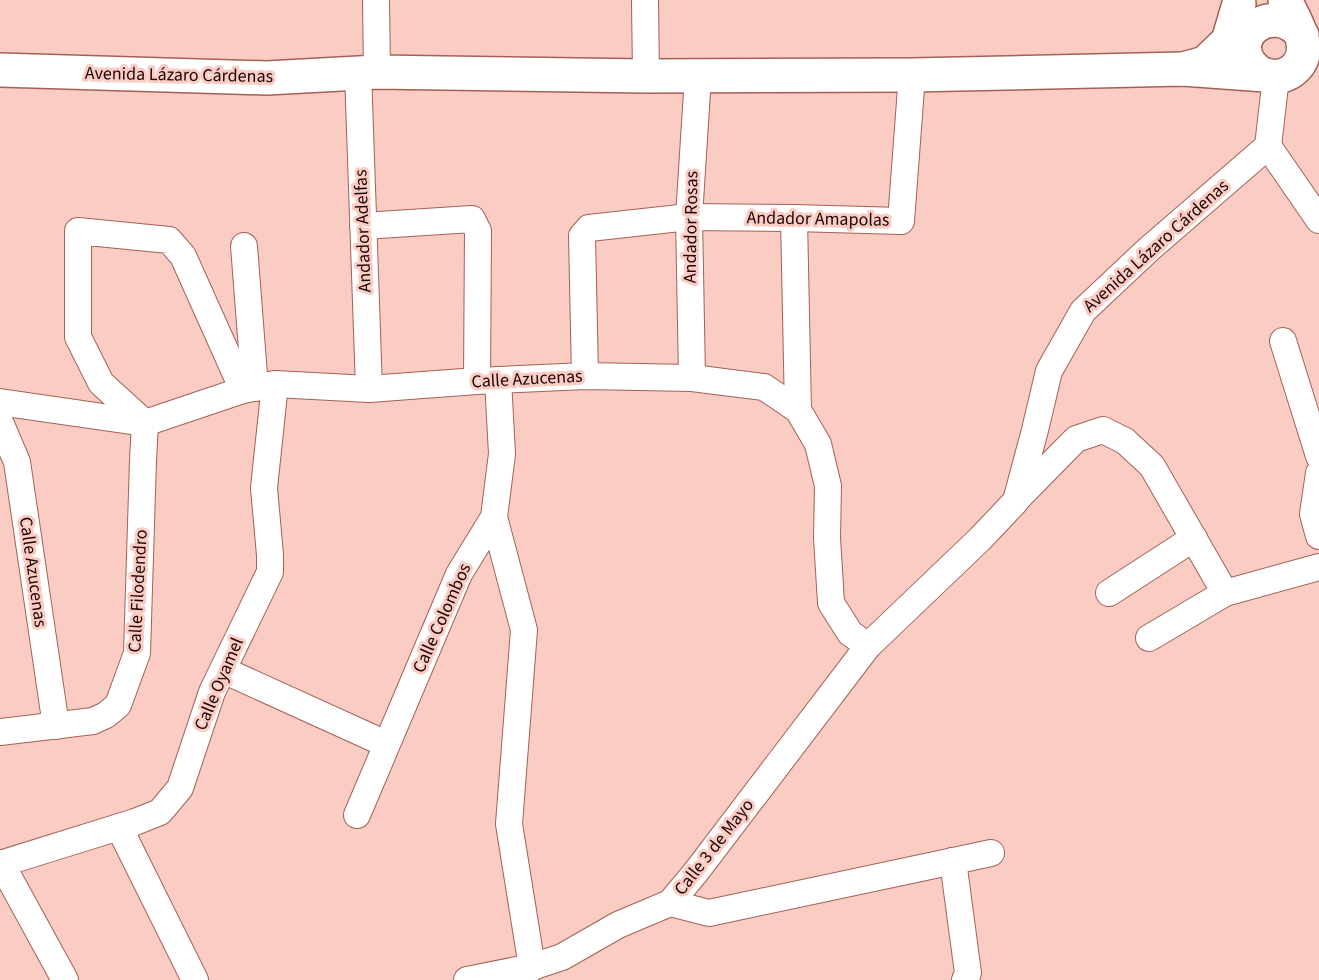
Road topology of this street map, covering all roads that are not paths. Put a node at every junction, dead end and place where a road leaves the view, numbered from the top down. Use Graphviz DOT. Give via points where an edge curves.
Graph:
graph roads {
  1 [pos="376,0"];
  2 [pos="645,0"];
  3 [pos="1285,0"];
  4 [pos="1292,0"];
  5 [pos="1238,2"];
  6 [pos="1311,27"];
  7 [pos="1247,36"];
  8 [pos="1183,69"];
  9 [pos="0,70"];
  10 [pos="367,72"];
  11 [pos="912,75"];
  12 [pos="646,76"];
  13 [pos="698,76"];
  14 [pos="1287,76"];
  15 [pos="1268,146"];
  16 [pos="688,217"];
  17 [pos="794,218"];
  18 [pos="1319,220"];
  19 [pos="363,226"];
  20 [pos="244,246"];
  21 [pos="1283,341"];
  22 [pos="585,376"];
  23 [pos="692,378"];
  24 [pos="488,380"];
  25 [pos="258,387"];
  26 [pos="369,389"];
  27 [pos="0,402"];
  28 [pos="798,410"];
  29 [pos="0,422"];
  30 [pos="145,423"];
  31 [pos="1319,456"];
  32 [pos="8,463"];
  33 [pos="1319,472"];
  34 [pos="1016,501"];
  35 [pos="494,517"];
  36 [pos="1319,536"];
  37 [pos="1194,538"];
  38 [pos="1319,567"];
  39 [pos="1225,592"];
  40 [pos="1109,593"];
  41 [pos="1149,638"];
  42 [pos="868,646"];
  43 [pos="223,670"];
  44 [pos="56,726"];
  45 [pos="0,732"];
  46 [pos="386,744"];
  47 [pos="357,815"];
  48 [pos="119,827"];
  49 [pos="991,853"];
  50 [pos="954,861"];
  51 [pos="1,863"];
  52 [pos="670,903"];
  53 [pos="525,973"];
  54 [pos="65,980"];
  55 [pos="195,980"];
  56 [pos="466,980"];
  57 [pos="965,980"];
  1 -- 10 [label="street, Andador Adelfas"];
  2 -- 12 [label="street"];
  3 -- 6 [label="street"];
  4 -- 6 [label="street"];
  5 -- 7 [label="street"];
  5 -- 8 [label="street" via="1228,41 1205,63"];
  6 -- 7 [label="street" via="1267,17 1250,29"];
  6 -- 14 [label="street" via="1301,62"];
  7 -- 14 [label="street" via="1245,50 1255,69"];
  8 -- 11 [label="street, Avenida Lázaro Cárdenas"];
  8 -- 14 [label="street, Avenida Lázaro Cárdenas"];
  9 -- 10 [label="street, Avenida Lázaro Cárdenas" via="267,78"];
  10 -- 12 [label="street, Avenida Lázaro Cárdenas"];
  10 -- 19 [label="street, Andador Adelfas"];
  11 -- 13 [label="street, Avenida Lázaro Cárdenas"];
  11 -- 17 [label="street, Andador Amapolas" via="901,221"];
  12 -- 13 [label="street, Avenida Lázaro Cárdenas"];
  13 -- 16 [label="street, Andador Rosas"];
  14 -- 15 [label="street"];
  15 -- 18 [label="street"];
  15 -- 34 [label="street, Avenida Lázaro Cárdenas" via="1083,311 1049,371"];
  16 -- 17 [label="street, Andador Amapolas"];
  16 -- 22 [label="street, Andador Amapolas" via="589,228 582,236"];
  16 -- 23 [label="street, Andador Rosas"];
  17 -- 28 [label="street"];
  19 -- 24 [label="street, Calle Colombos" via="471,219 478,231"];
  19 -- 26 [label="street, Andador Adelfas"];
  20 -- 25 [label="street, Calle Oyamel"];
  21 -- 31 [label="street"];
  22 -- 23 [label="street, Calle Azucenas"];
  22 -- 24 [label="street, Calle Azucenas"];
  23 -- 28 [label="street, Calle Azucenas" via="764,387"];
  24 -- 26 [label="street, Calle Azucenas"];
  24 -- 35 [label="street, Calle Colombos" via="502,454"];
  25 -- 26 [label="street, Calle Azucenas"];
  25 -- 30 [label="street, Calle Azucenas"];
  25 -- 30 [label="street" via="183,256 169,240 78,231 78,338 101,382"];
  25 -- 43 [label="street, Calle Oyamel" via="270,572"];
  27 -- 30 [label="street, Calle Azucenas"];
  28 -- 42 [label="street, Calle Azucenas" via="818,444 828,486 831,603 850,633"];
  29 -- 32 [label="street, Calle Azucenas"];
  30 -- 44 [label="street, Calle Filodendro" via="137,653 118,705 93,721"];
  32 -- 44 [label="street, Calle Azucenas"];
  33 -- 36 [label="street" via="1313,514"];
  34 -- 37 [label="street" via="1076,439 1103,430 1125,441 1152,466"];
  34 -- 42 [label="street, Avenida Lázaro Cárdenas"];
  35 -- 46 [label="street, Calle Colombos" via="459,574"];
  35 -- 53 [label="street" via="524,630 509,824"];
  37 -- 39 [label="street"];
  37 -- 40 [label="street"];
  38 -- 39 [label="street"];
  39 -- 41 [label="street"];
  42 -- 52 [label="street, Calle 3 de Mayo"];
  43 -- 46 [label="street"];
  43 -- 48 [label="street, Calle Oyamel" via="180,788 160,812"];
  44 -- 45 [label="street, Calle Filodendro"];
  46 -- 47 [label="street, Calle Colombos"];
  48 -- 51 [label="street, Calle Oyamel"];
  48 -- 55 [label="street"];
  49 -- 50 [label="street"];
  50 -- 52 [label="street" via="709,913"];
  50 -- 57 [label="street" via="968,973"];
  51 -- 54 [label="street"];
  52 -- 53 [label="street, Calle 3 de Mayo"];
  53 -- 56 [label="street, Calle 3 de Mayo"];
}
